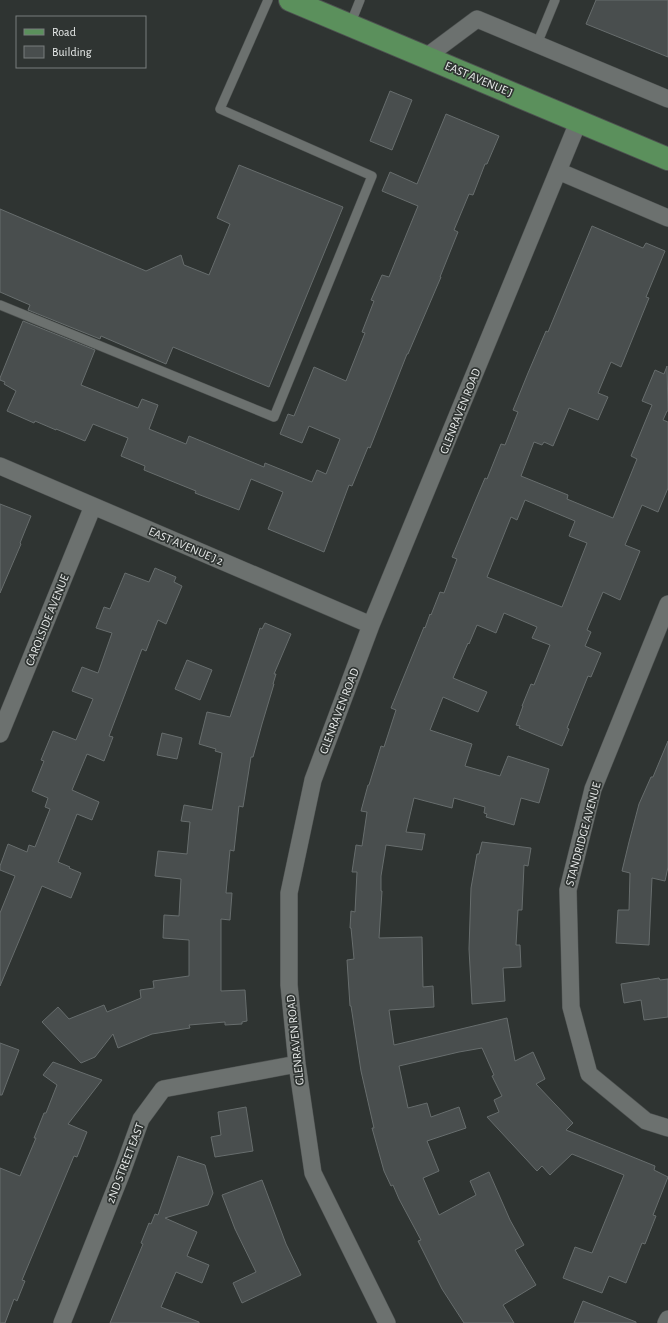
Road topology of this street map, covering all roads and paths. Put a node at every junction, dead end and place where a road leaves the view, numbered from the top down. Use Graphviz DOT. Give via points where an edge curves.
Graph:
graph roads {
  1 [pos="268,0"];
  2 [pos="290,0"];
  3 [pos="360,0"];
  4 [pos="555,0"];
  5 [pos="350,25"];
  6 [pos="537,44"];
  7 [pos="426,57"];
  8 [pos="668,99"];
  9 [pos="579,120"];
  10 [pos="668,159"];
  11 [pos="558,171"];
  12 [pos="668,218"];
  13 [pos="0,305"];
  14 [pos="0,466"];
  15 [pos="93,506"];
  16 [pos="668,604"];
  17 [pos="371,625"];
  18 [pos="0,734"];
  19 [pos="297,1064"];
  20 [pos="668,1128"];
  21 [pos="668,1319"];
  22 [pos="62,1323"];
  23 [pos="387,1323"];
  24 [pos="666,1323"];
  1 -- 13 [label="lane" via="220,109 372,176 274,417"];
  2 -- 5 [label="main road, EAST AVENUE J"];
  3 -- 5 [label="lane"];
  4 -- 6 [label="lane"];
  5 -- 7 [label="main road, EAST AVENUE J"];
  6 -- 7 [label="street" via="477,19"];
  6 -- 8 [label="street"];
  7 -- 9 [label="main road, EAST AVENUE J"];
  9 -- 10 [label="main road, EAST AVENUE J"];
  9 -- 11 [label="street, GLENRAVEN ROAD"];
  11 -- 12 [label="street"];
  11 -- 17 [label="street, GLENRAVEN ROAD"];
  14 -- 15 [label="street, EAST AVENUE J 2"];
  15 -- 17 [label="street, EAST AVENUE J 2"];
  15 -- 18 [label="street, CAROLSIDE AVENUE"];
  16 -- 20 [label="street, STANDRIDGE AVENUE" via="593,789 568,890 571,1007 589,1074 646,1121"];
  17 -- 19 [label="street, GLENRAVEN ROAD" via="313,780 289,893 289,985"];
  19 -- 22 [label="street, 2ND STREET EAST" via="163,1089 141,1119"];
  19 -- 23 [label="street, GLENRAVEN ROAD" via="313,1173"];
  21 -- 24 [label="street"];
}
